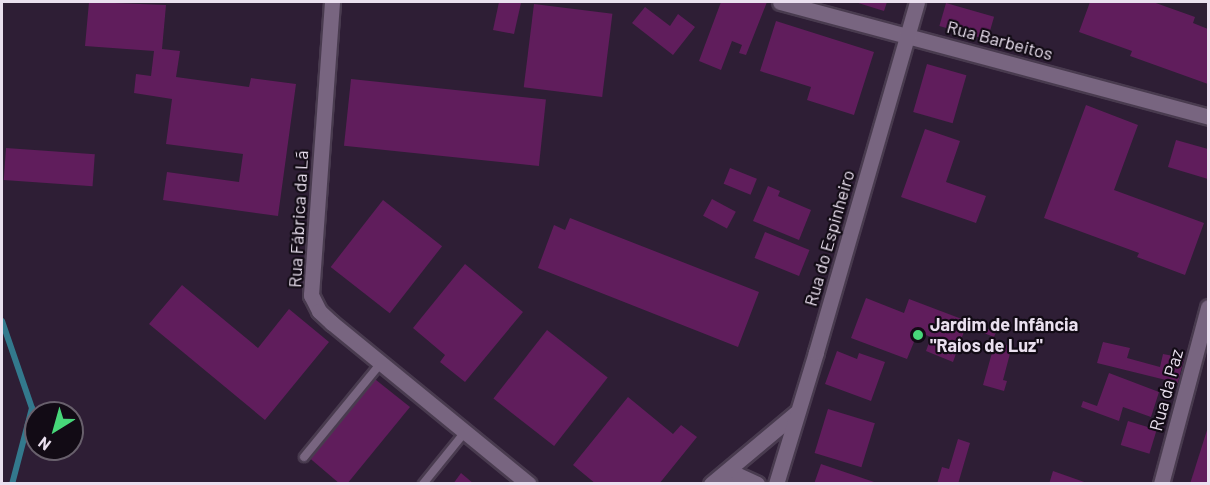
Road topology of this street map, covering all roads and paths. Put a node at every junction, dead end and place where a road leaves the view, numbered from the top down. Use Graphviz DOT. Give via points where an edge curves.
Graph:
graph roads {
  1 [pos="332,2"];
  2 [pos="780,2"];
  3 [pos="917,2"];
  4 [pos="907,34"];
  5 [pos="1209,117"];
  6 [pos="1209,307"];
  7 [pos="382,362"];
  8 [pos="796,413"];
  9 [pos="465,432"];
  10 [pos="304,457"];
  11 [pos="714,482"];
  12 [pos="423,483"];
  13 [pos="529,483"];
  14 [pos="757,483"];
  15 [pos="776,483"];
  16 [pos="1161,483"];
  1 -- 7 [label="street, Rua Fábrica da Lã" via="311,295 319,311"];
  2 -- 4 [label="street, Rua Barbeitos"];
  3 -- 4 [label="street, Rua do Espinheiro"];
  4 -- 5 [label="street, Rua Barbeitos"];
  4 -- 8 [label="street, Rua do Espinheiro"];
  6 -- 16 [label="street, Rua da Paz"];
  7 -- 9 [label="street, Rua Fábrica da Lã"];
  7 -- 10 [label="lane"];
  8 -- 11 [label="street"];
  8 -- 15 [label="street, Rua do Espinheiro"];
  9 -- 12 [label="lane"];
  9 -- 13 [label="street, Rua Fábrica da Lã"];
  11 -- 14 [label="street" via="738,475"];
}
